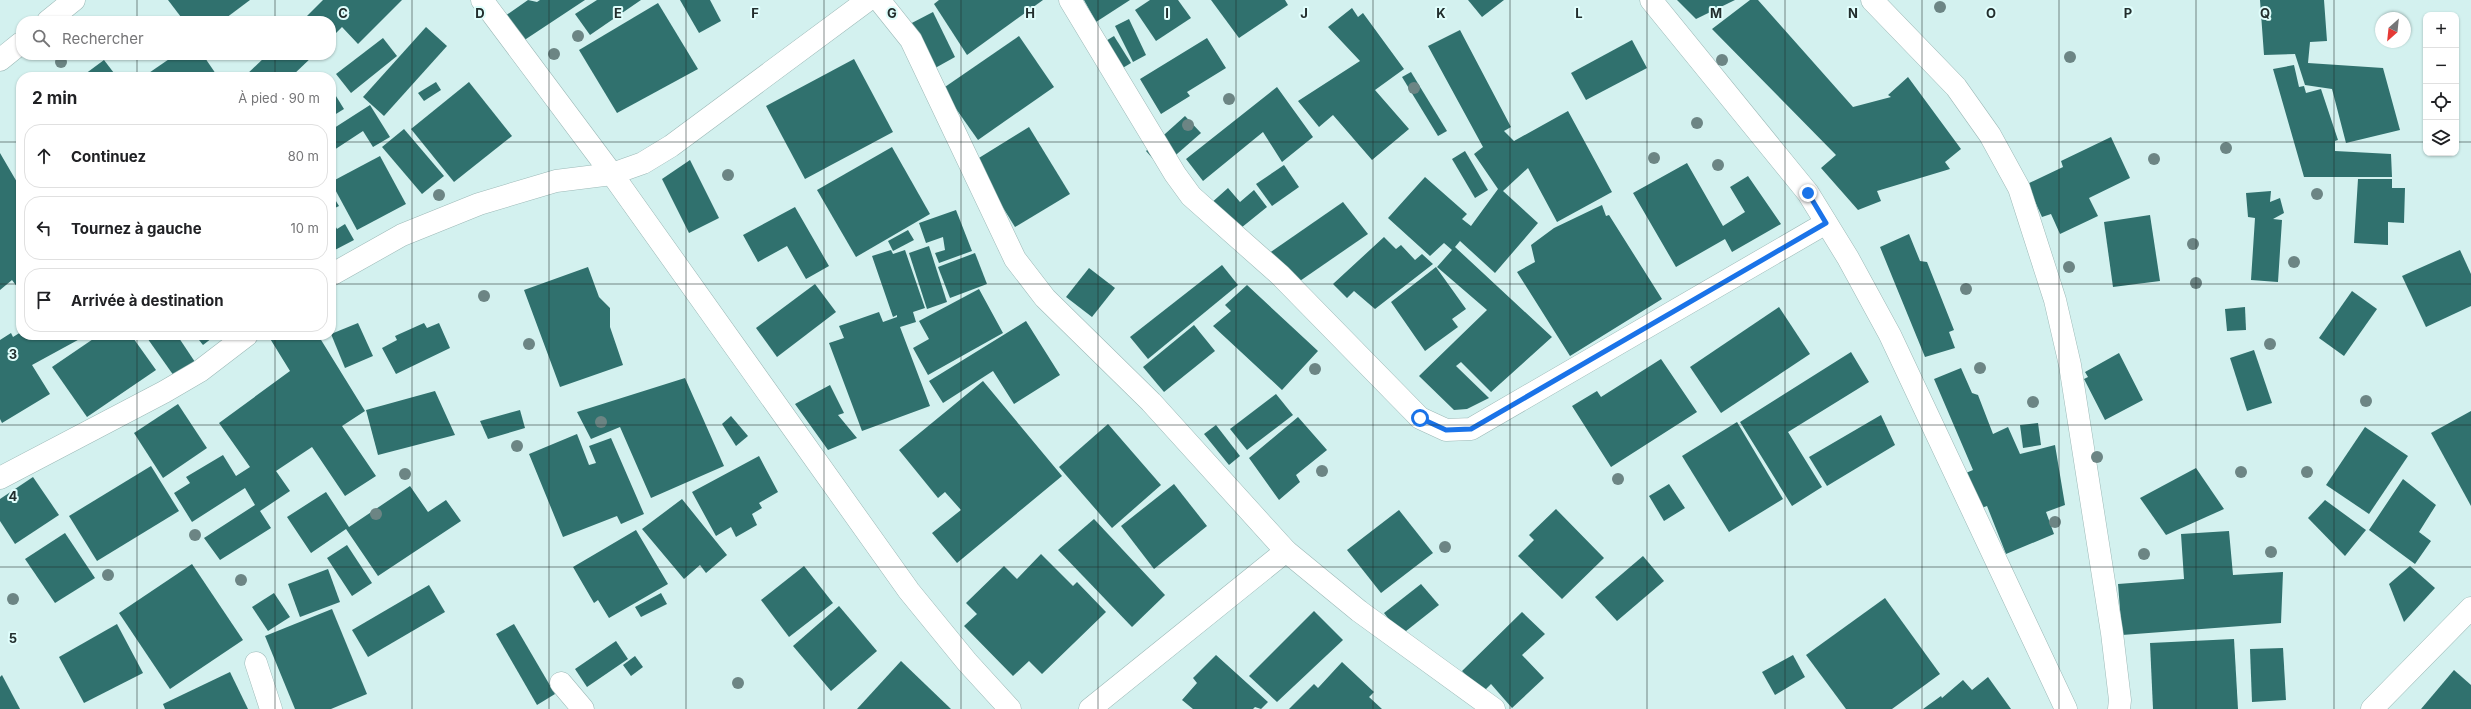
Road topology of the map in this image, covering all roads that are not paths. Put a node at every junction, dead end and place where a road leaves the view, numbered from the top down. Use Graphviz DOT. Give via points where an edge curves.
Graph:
graph roads {
  1 [pos="74,0"];
  2 [pos="482,0"];
  3 [pos="868,0"];
  4 [pos="879,0"];
  5 [pos="1070,0"];
  6 [pos="1651,0"];
  7 [pos="1872,0"];
  8 [pos="54,16"];
  9 [pos="16,47"];
  10 [pos="0,60"];
  11 [pos="612,174"];
  12 [pos="1826,223"];
  13 [pos="336,272"];
  14 [pos="240,340"];
  15 [pos="0,478"];
  16 [pos="1286,551"];
  17 [pos="2471,608"];
  18 [pos="256,663"];
  19 [pos="561,683"];
  20 [pos="271,709"];
  21 [pos="583,709"];
  22 [pos="1010,709"];
  23 [pos="1090,709"];
  24 [pos="1494,709"];
  25 [pos="2066,709"];
  26 [pos="2119,709"];
  27 [pos="2372,709"];
  1 -- 8 [label="street"];
  2 -- 11 [label="street"];
  3 -- 11 [label="street" via="671,146 643,164"];
  4 -- 16 [label="street" via="911,40 1016,259 1045,298 1151,402"];
  5 -- 12 [label="street" via="1175,174 1192,196 1280,275 1420,418 1446,430 1471,429"];
  6 -- 12 [label="street" via="1808,193"];
  7 -- 26 [label="street" via="1956,87 1990,135 2019,188 2054,300 2070,365 2112,633"];
  9 -- 10 [label="street"];
  11 -- 13 [label="street" via="556,181 479,204 402,235"];
  11 -- 22 [label="street" via="909,591 967,662"];
  12 -- 25 [label="street" via="1890,335"];
  14 -- 15 [label="street" via="188,378"];
  16 -- 23 [label="street"];
  16 -- 24 [label="street" via="1359,611"];
  17 -- 27 [label="street"];
  18 -- 20 [label="street"];
  19 -- 21 [label="street"];
}
